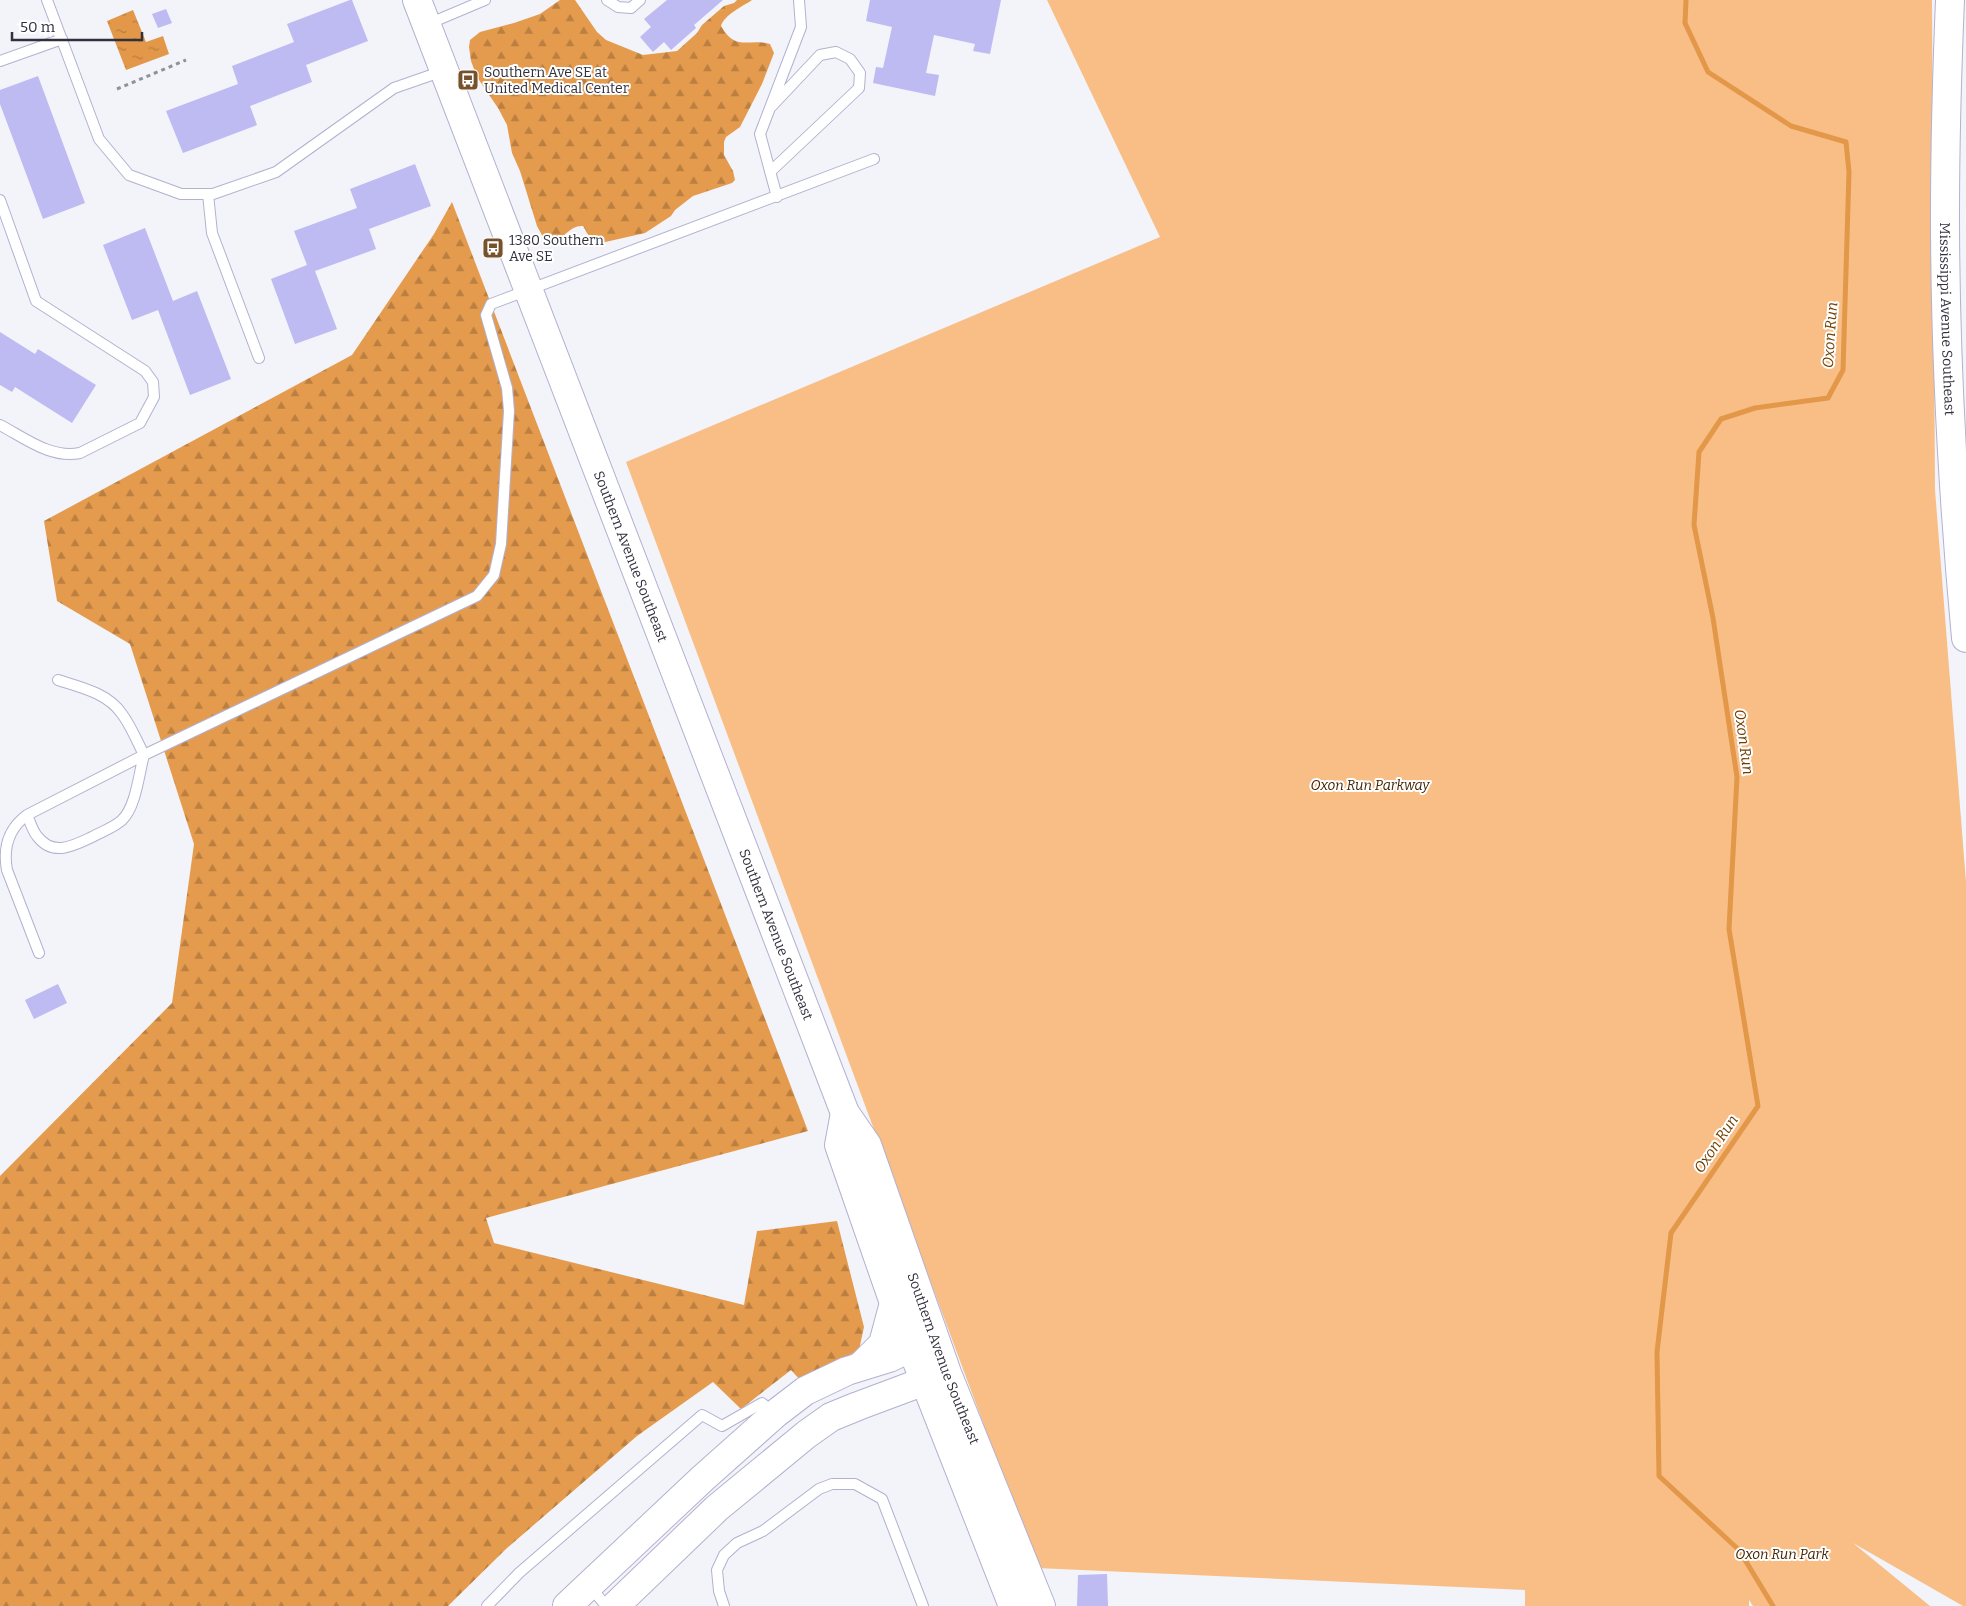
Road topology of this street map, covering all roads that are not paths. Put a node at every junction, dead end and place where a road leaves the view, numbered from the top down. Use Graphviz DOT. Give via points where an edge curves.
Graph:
graph roads {
  1 [pos="47,0"];
  2 [pos="417,0"];
  3 [pos="484,0"];
  4 [pos="607,0"];
  5 [pos="640,0"];
  6 [pos="799,0"];
  7 [pos="1950,0"];
  8 [pos="427,25"];
  9 [pos="62,39"];
  10 [pos="0,60"];
  11 [pos="444,70"];
  12 [pos="771,107"];
  13 [pos="874,159"];
  14 [pos="770,172"];
  15 [pos="208,194"];
  16 [pos="777,197"];
  17 [pos="0,200"];
  18 [pos="527,289"];
  19 [pos="259,358"];
  20 [pos="0,425"];
  21 [pos="1966,638"];
  22 [pos="58,680"];
  23 [pos="144,755"];
  24 [pos="27,815"];
  25 [pos="39,953"];
  26 [pos="845,1113"];
  27 [pos="894,1303"];
  28 [pos="923,1342"];
  29 [pos="861,1366"];
  30 [pos="936,1377"];
  31 [pos="775,1414"];
  32 [pos="589,1585"];
  33 [pos="487,1606"];
  34 [pos="567,1606"];
  35 [pos="606,1606"];
  36 [pos="614,1606"];
  37 [pos="724,1606"];
  38 [pos="923,1606"];
  39 [pos="1013,1606"];
  40 [pos="1041,1606"];
  1 -- 9 [label="lane"];
  2 -- 8 [label="main road, Southern Avenue Southeast"];
  3 -- 8 [label="lane"];
  4 -- 5 [label="lane" via="618,7 631,8"];
  6 -- 12 [label="lane" via="801,27"];
  7 -- 21 [label="main road, Mississippi Avenue Southeast" via="1946,281 1954,501"];
  8 -- 11 [label="main road, Southern Avenue Southeast"];
  9 -- 10 [label="lane"];
  9 -- 15 [label="lane" via="99,139 129,175 181,194"];
  11 -- 15 [label="lane" via="394,88 276,172"];
  11 -- 18 [label="main road, Southern Avenue Southeast"];
  12 -- 14 [label="lane" via="760,134"];
  12 -- 14 [label="lane" via="820,55 836,52 850,59 860,74 859,88"];
  13 -- 16 [label="lane"];
  14 -- 16 [label="lane"];
  15 -- 19 [label="lane" via="212,233"];
  16 -- 18 [label="lane"];
  17 -- 20 [label="lane" via="36,300 145,371 153,382 154,398 140,423 71,455 54,453"];
  18 -- 23 [label="lane" via="491,304 486,315 507,388 509,411 501,544 494,575 477,596"];
  18 -- 26 [label="main road, Southern Avenue Southeast"];
  22 -- 23 [label="lane" via="90,691 113,704 122,713"];
  23 -- 24 [label="lane"];
  23 -- 24 [label="lane" via="128,811 122,820 104,831 68,848 56,848 37,836"];
  24 -- 25 [label="lane" via="12,830 5,858 10,882"];
  26 -- 27 [label="main road, Southern Avenue Southeast" via="839,1145"];
  26 -- 28 [label="main road, Southern Avenue Southeast" via="867,1145"];
  27 -- 28 [label="main road, Southern Avenue Southeast"];
  27 -- 29 [label="main road" via="883,1344"];
  28 -- 29 [label="main road" via="890,1358"];
  28 -- 30 [label="main road, Southern Avenue Southeast"];
  29 -- 31 [label="main road" via="805,1391"];
  30 -- 36 [label="main road" via="831,1418 807,1434 717,1508"];
  30 -- 39 [label="main road, Southern Avenue Southeast"];
  30 -- 40 [label="main road, Southern Avenue Southeast"];
  31 -- 32 [label="main road"];
  31 -- 33 [label="lane" via="762,1403 722,1426 702,1415 519,1573"];
  32 -- 34 [label="main road"];
  32 -- 35 [label="lane"];
  37 -- 38 [label="lane" via="717,1570 724,1555 737,1543 763,1531 819,1489 832,1484 855,1484 882,1499"];
}
